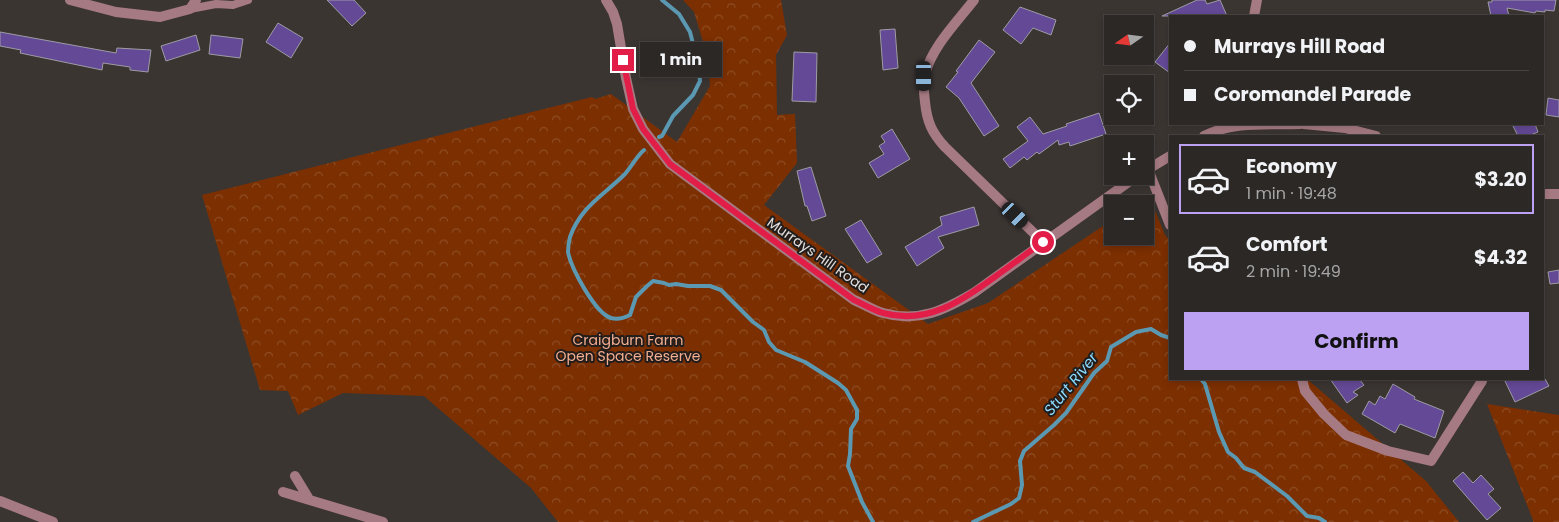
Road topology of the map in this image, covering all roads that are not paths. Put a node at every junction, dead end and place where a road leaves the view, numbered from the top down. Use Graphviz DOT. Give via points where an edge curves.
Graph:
graph roads {
  1 [pos="70,0"];
  2 [pos="248,0"];
  3 [pos="606,0"];
  4 [pos="974,0"];
  5 [pos="1258,0"];
  6 [pos="193,4"];
  7 [pos="1254,15"];
  8 [pos="1314,125"];
  9 [pos="1228,126"];
  10 [pos="1206,135"];
  11 [pos="1372,135"];
  12 [pos="1169,157"];
  13 [pos="1154,165"];
  14 [pos="1124,185"];
  15 [pos="1153,185"];
  16 [pos="1544,194"];
  17 [pos="1559,194"];
  18 [pos="1169,223"];
  19 [pos="1043,242"];
  20 [pos="1302,380"];
  21 [pos="1482,380"];
  22 [pos="295,476"];
  23 [pos="284,492"];
  24 [pos="310,500"];
  25 [pos="0,501"];
  26 [pos="53,522"];
  27 [pos="383,522"];
  1 -- 6 [label="street" via="116,12 160,17"];
  2 -- 6 [label="lane" via="233,5"];
  3 -- 19 [label="street, Murrays Hill Road" via="617,24 633,109 643,129 668,161 854,300 882,313 924,315 950,307 975,292"];
  4 -- 19 [label="street" via="939,45 924,76 927,116 934,135 945,148"];
  5 -- 7 [label="street"];
  8 -- 11 [label="street"];
  9 -- 10 [label="street"];
  12 -- 13 [label="street"];
  14 -- 19 [label="street, Murrays Hill Road"];
  15 -- 18 [label="street"];
  16 -- 17 [label="street"];
  20 -- 21 [label="street" via="1312,399 1346,435 1388,451 1431,461"];
  22 -- 24 [label="street"];
  23 -- 24 [label="street"];
  24 -- 27 [label="street"];
  25 -- 26 [label="street"];
}
